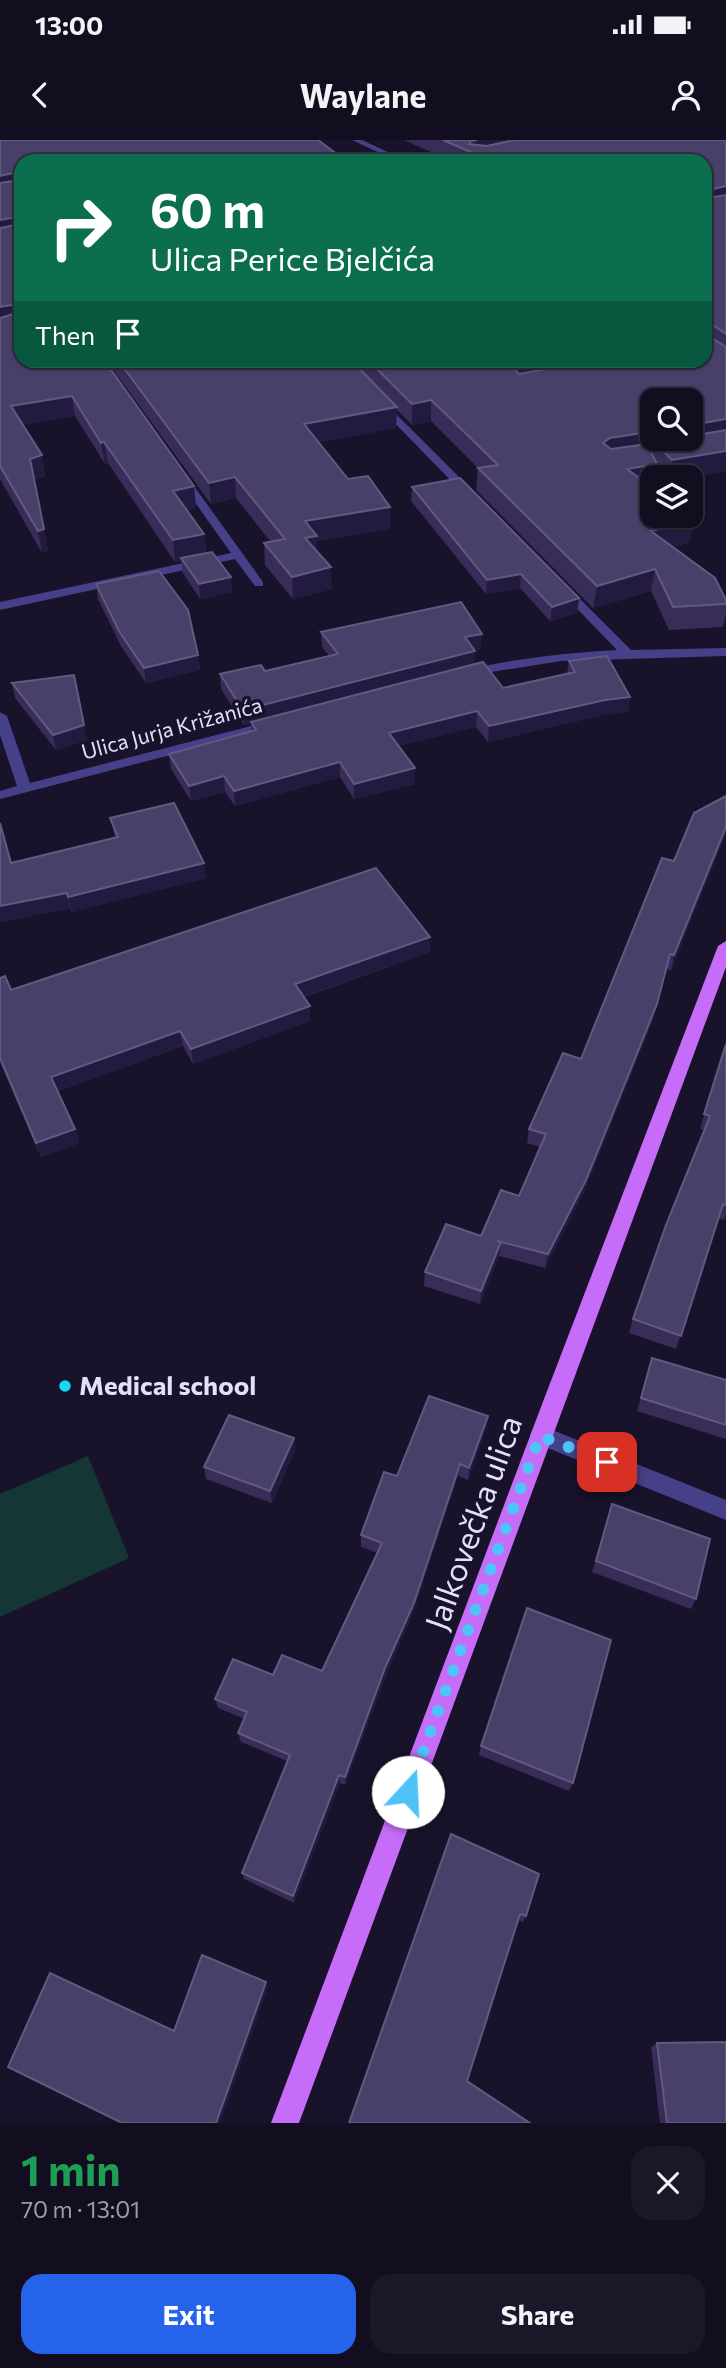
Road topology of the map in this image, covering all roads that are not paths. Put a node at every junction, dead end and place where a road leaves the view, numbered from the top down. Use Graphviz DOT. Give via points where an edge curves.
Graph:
graph roads {
  1 [pos="356,140"];
  2 [pos="387,154"];
  3 [pos="375,398"];
  4 [pos="176,468"];
  5 [pos="480,505"];
  6 [pos="237,555"];
  7 [pos="548,573"];
  8 [pos="259,584"];
  9 [pos="0,606"];
  10 [pos="726,652"];
  11 [pos="627,653"];
  12 [pos="453,677"];
  13 [pos="0,716"];
  14 [pos="294,719"];
  15 [pos="25,789"];
  16 [pos="0,795"];
  17 [pos="726,946"];
  18 [pos="540,1436"];
  19 [pos="726,1510"];
  20 [pos="285,2123"];
  1 -- 2 [label="street"];
  3 -- 5 [label="street"];
  4 -- 6 [label="street"];
  6 -- 8 [label="street"];
  6 -- 9 [label="street"];
  7 -- 11 [label="street"];
  10 -- 11 [label="street"];
  11 -- 12 [label="street" via="538,659"];
  13 -- 15 [label="street"];
  14 -- 15 [label="street, Ulica Jurja Križanića"];
  15 -- 16 [label="street, Ulica Jurja Križanića"];
  17 -- 18 [label="main road, Jalkovečka ulica"];
  18 -- 19 [label="street"];
  18 -- 20 [label="main road, Jalkovečka ulica"];
}
